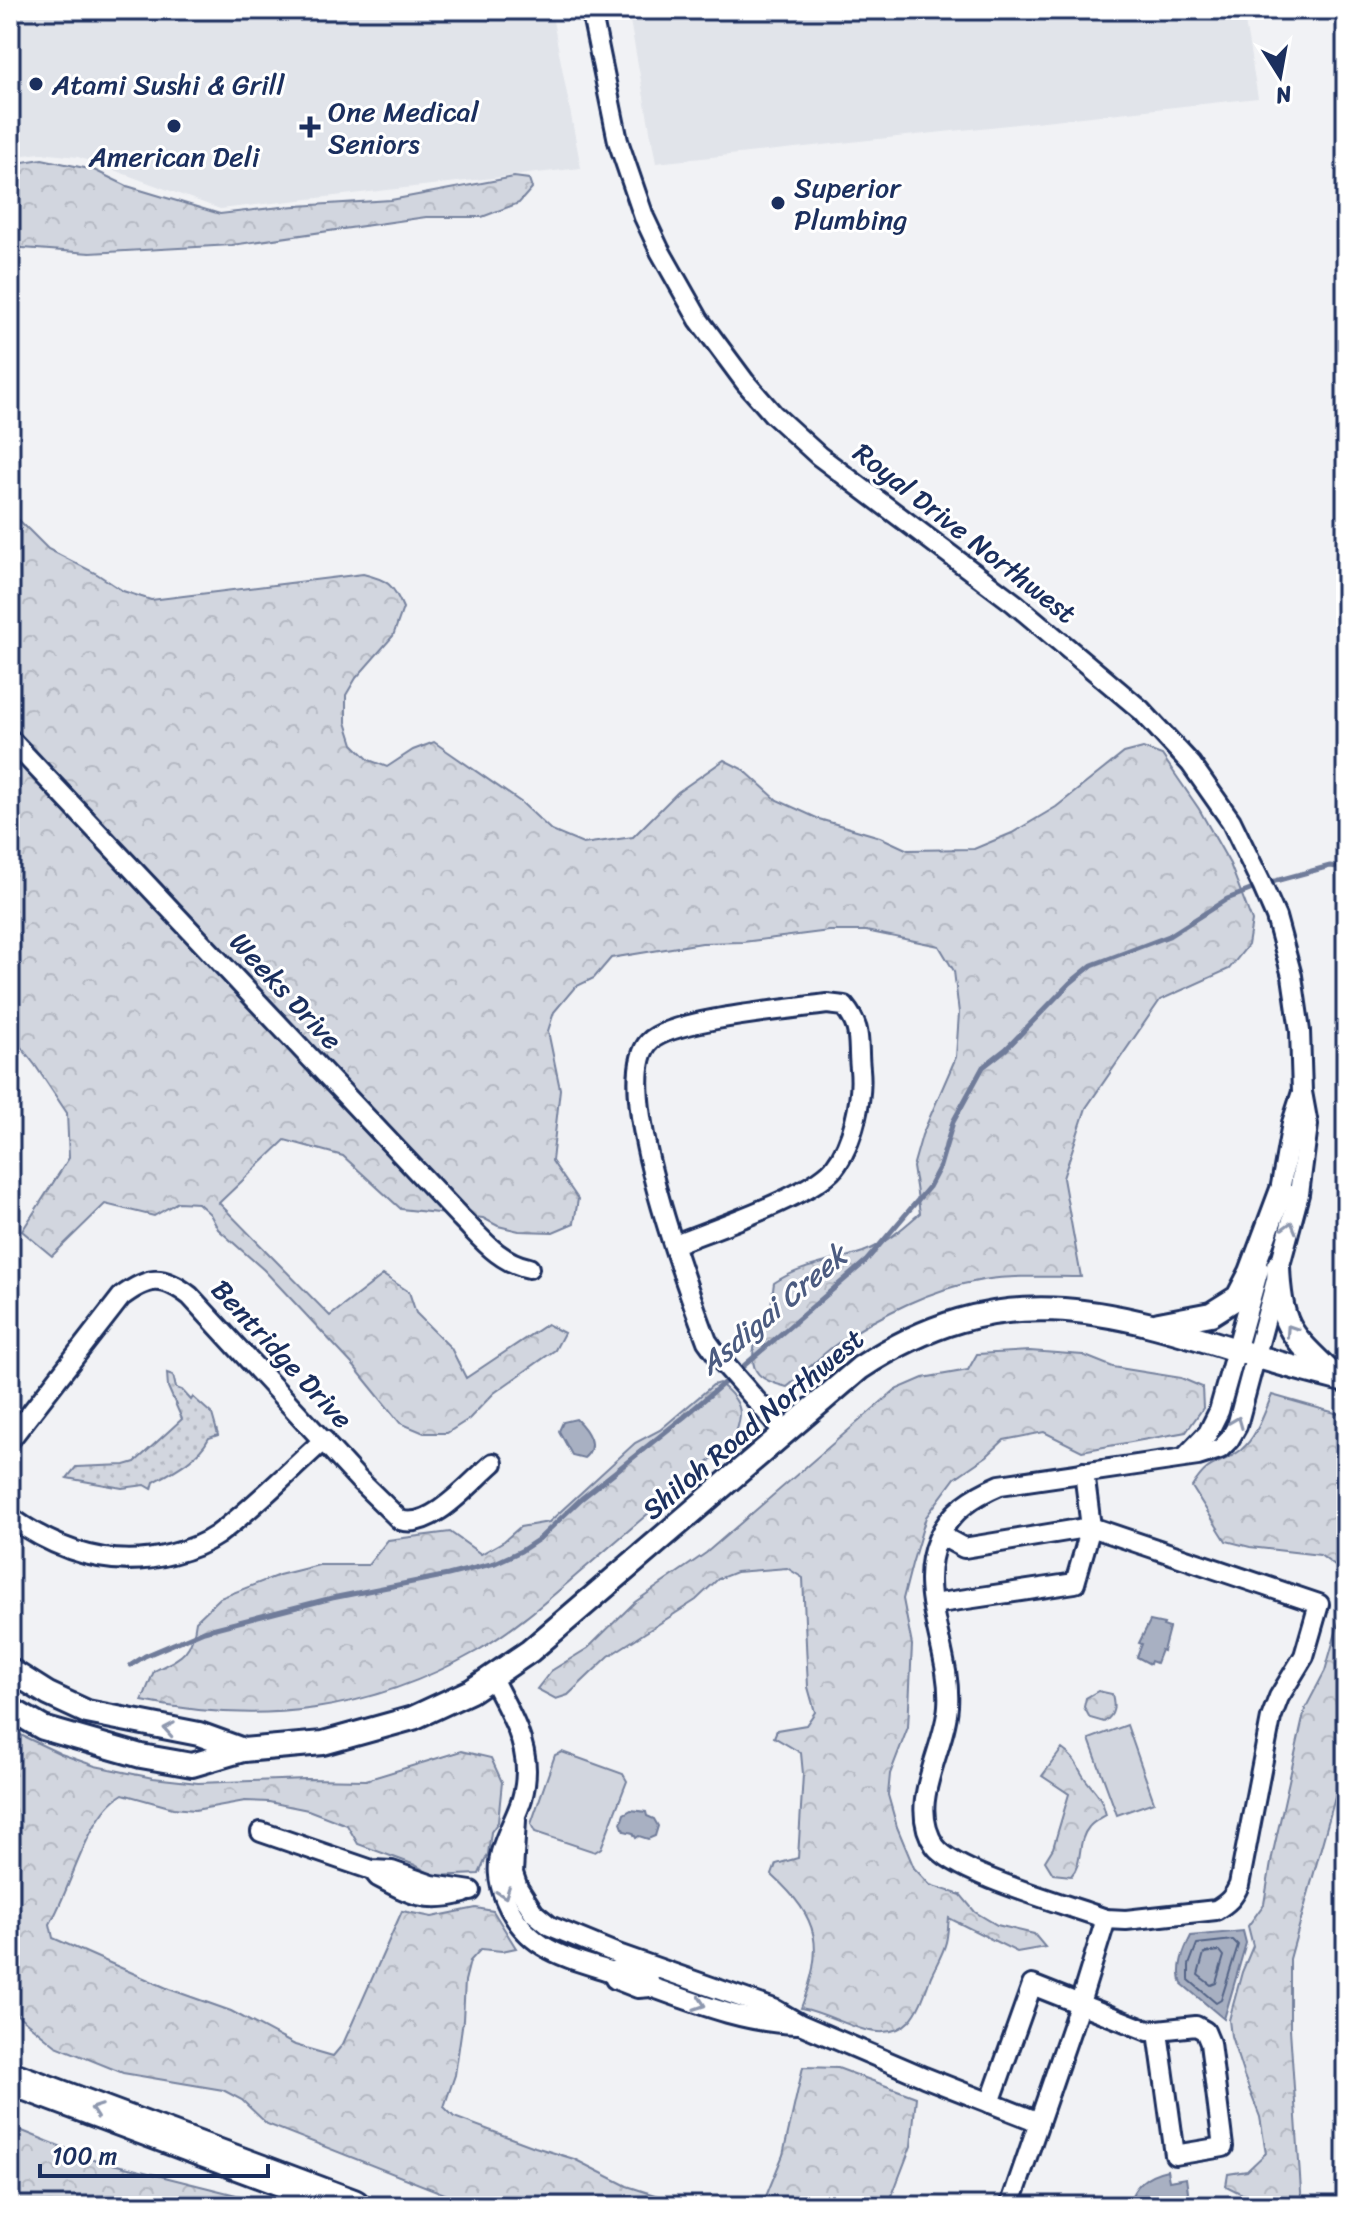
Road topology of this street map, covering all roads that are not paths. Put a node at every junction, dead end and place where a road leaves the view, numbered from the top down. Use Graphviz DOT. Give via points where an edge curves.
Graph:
graph roads {
  1 [pos="591,10"];
  2 [pos="10,739"];
  3 [pos="1302,1092"];
  4 [pos="1281,1192"];
  5 [pos="675,1244"];
  6 [pos="1278,1266"];
  7 [pos="529,1268"];
  8 [pos="1150,1325"];
  9 [pos="1246,1354"];
  10 [pos="1341,1380"];
  11 [pos="783,1431"];
  12 [pos="10,1440"];
  13 [pos="324,1440"];
  14 [pos="493,1463"];
  15 [pos="1084,1472"];
  16 [pos="10,1517"];
  17 [pos="1091,1527"];
  18 [pos="940,1535"];
  19 [pos="933,1604"];
  20 [pos="10,1670"];
  21 [pos="492,1678"];
  22 [pos="10,1709"];
  23 [pos="243,1750"];
  24 [pos="516,1820"];
  25 [pos="261,1832"];
  26 [pos="372,1870"];
  27 [pos="1106,1919"];
  28 [pos="1080,2003"];
  29 [pos="800,2024"];
  30 [pos="1158,2032"];
  31 [pos="12,2079"];
  32 [pos="990,2103"];
  33 [pos="1039,2122"];
  34 [pos="353,2206"];
  35 [pos="1010,2206"];
  1 -- 3 [label="street, Royal Drive Northwest" via="618,141 644,217 699,320 745,382 819,456 1014,603 1141,710 1191,764 1231,821 1276,917 1292,976"];
  2 -- 7 [label="street, Weeks Drive" via="498,1256"];
  3 -- 4 [label="street, Royal Drive Northwest"];
  6 -- 3 [label="street, Royal Drive Northwest, one-way" via="1299,1194 1308,1125"];
  4 -- 8 [label="street" via="1238,1297 1211,1314"];
  4 -- 9 [label="street, Royal Drive Northwest"];
  5 -- 5 [label="street" via="646,1153 638,1064 649,1041 675,1027 827,1004 844,1006 858,1030 861,1087 857,1112 834,1168 811,1187"];
  5 -- 11 [label="street" via="707,1341"];
  6 -- 9 [label="street, Royal Drive Northwest"];
  10 -- 6 [label="street, one-way" via="1284,1319"];
  8 -- 9 [label="street, Shiloh Road Northwest"];
  8 -- 11 [label="street, Shiloh Road Northwest" via="1069,1309 966,1318 884,1352"];
  9 -- 10 [label="street, Shiloh Road Northwest"];
  9 -- 15 [label="street" via="1239,1419 1229,1440 1210,1453"];
  11 -- 21 [label="street, Shiloh Road Northwest" via="586,1604"];
  12 -- 13 [label="street, Bentridge Drive" via="121,1297 153,1280 174,1283 190,1296"];
  13 -- 14 [label="street, Bentridge Drive" via="393,1515 409,1523 430,1517"];
  13 -- 16 [label="street" via="216,1536 162,1557 127,1561 82,1555"];
  15 -- 17 [label="street"];
  15 -- 18 [label="street" via="1000,1485 951,1516"];
  17 -- 18 [label="street" via="964,1548"];
  17 -- 19 [label="street" via="1075,1583"];
  17 -- 27 [label="street" via="1319,1604 1304,1656 1271,1718 1234,1896 1216,1910"];
  18 -- 19 [label="street" via="932,1559"];
  19 -- 27 [label="street" via="948,1705 924,1797 932,1842 964,1869"];
  23 -- 20 [label="street, Shiloh Road Northwest, one-way" via="199,1734 87,1712"];
  21 -- 23 [label="street, Shiloh Road Northwest" via="436,1709 357,1735"];
  21 -- 24 [label="street" via="523,1751 525,1782"];
  22 -- 23 [label="street, Shiloh Road Northwest" via="43,1728 192,1765"];
  24 -- 29 [label="street" via="513,1873 534,1913 550,1926 774,2009"];
  24 -- 29 [label="street, one-way" via="497,1868 501,1889 532,1940 612,1972 620,1968 648,1978 651,1987 709,2007 768,2023"];
  25 -- 26 [label="street"];
  27 -- 28 [label="street"];
  28 -- 30 [label="street"];
  28 -- 32 [label="street" via="1032,1985"];
  28 -- 33 [label="street"];
  29 -- 32 [label="street"];
  30 -- 30 [label="street" via="1196,2026 1205,2031 1223,2147 1175,2155"];
  34 -- 31 [label="highway, one-way"];
  32 -- 33 [label="street"];
  33 -- 35 [label="street"];
}
